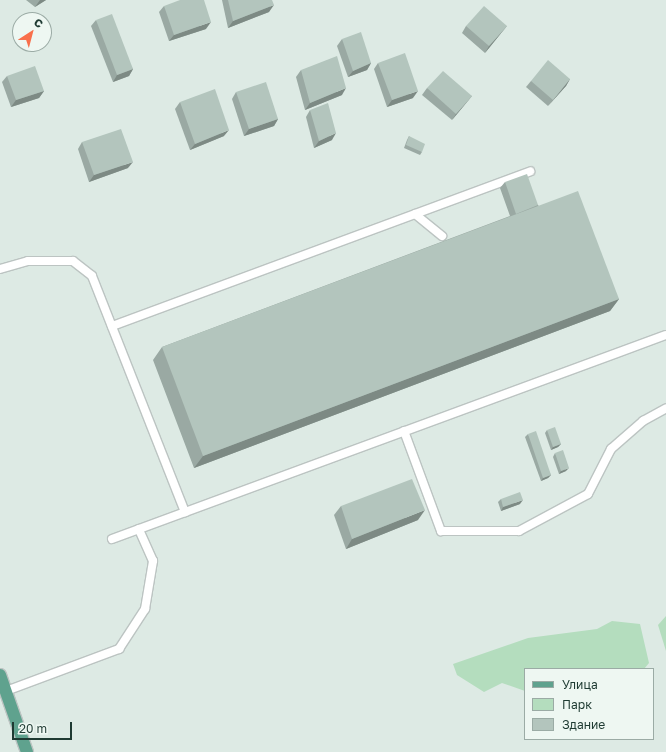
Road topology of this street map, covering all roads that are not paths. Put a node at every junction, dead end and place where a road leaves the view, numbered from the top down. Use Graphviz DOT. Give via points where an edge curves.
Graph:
graph roads {
  1 [pos="530,171"];
  2 [pos="415,214"];
  3 [pos="442,236"];
  4 [pos="0,269"];
  5 [pos="112,326"];
  6 [pos="666,335"];
  7 [pos="666,408"];
  8 [pos="404,431"];
  9 [pos="185,512"];
  10 [pos="139,529"];
  11 [pos="112,539"];
  12 [pos="0,675"];
  13 [pos="6,691"];
  14 [pos="27,752"];
  1 -- 2 [label="lane"];
  2 -- 3 [label="lane"];
  2 -- 5 [label="lane"];
  4 -- 5 [label="lane" via="28,261 73,261 92,276"];
  5 -- 9 [label="lane"];
  6 -- 8 [label="lane"];
  7 -- 8 [label="lane" via="642,421 611,449 588,494 519,531 441,531"];
  8 -- 9 [label="lane"];
  9 -- 10 [label="lane"];
  10 -- 11 [label="lane"];
  10 -- 13 [label="lane" via="153,561 145,609 119,648"];
  12 -- 13 [label="main road"];
  13 -- 14 [label="main road"];
}
